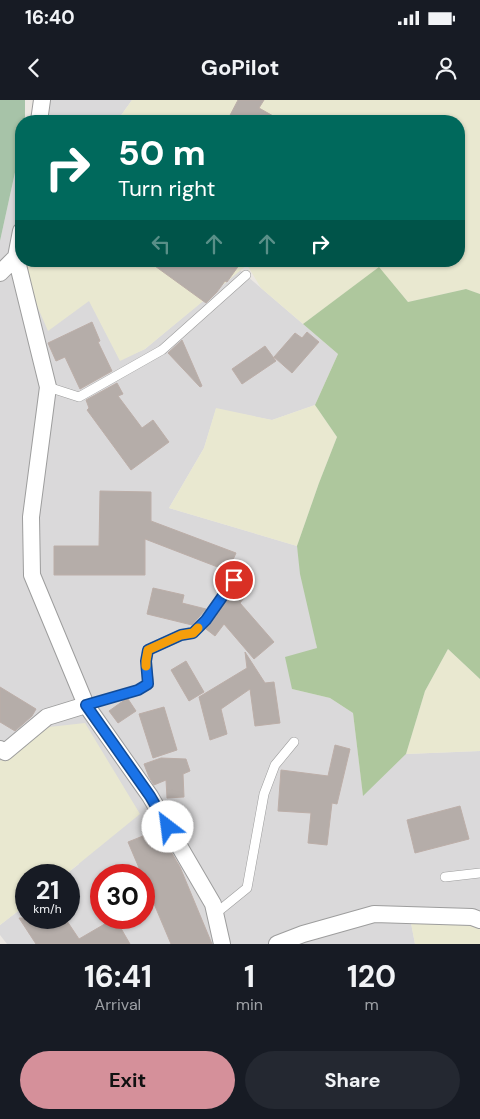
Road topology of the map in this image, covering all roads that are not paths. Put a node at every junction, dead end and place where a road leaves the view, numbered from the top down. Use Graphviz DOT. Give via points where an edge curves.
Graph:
graph roads {
  1 [pos="42,100"];
  2 [pos="40,115"];
  3 [pos="15,257"];
  4 [pos="19,267"];
  5 [pos="0,272"];
  6 [pos="246,275"];
  7 [pos="48,387"];
  8 [pos="234,580"];
  9 [pos="86,705"];
  10 [pos="294,742"];
  11 [pos="0,749"];
  12 [pos="480,874"];
  13 [pos="445,877"];
  14 [pos="215,914"];
  15 [pos="480,920"];
  16 [pos="222,944"];
  17 [pos="278,944"];
  1 -- 2 [label="street"];
  3 -- 5 [label="street"];
  4 -- 7 [label="street"];
  6 -- 7 [label="lane" via="162,350 79,397"];
  7 -- 9 [label="street" via="32,517 32,575"];
  8 -- 9 [label="lane" via="193,633 148,650 148,684"];
  9 -- 11 [label="street" via="47,717 5,752"];
  9 -- 14 [label="street" via="150,796"];
  10 -- 14 [label="lane" via="276,764 264,794 247,888"];
  12 -- 13 [label="lane"];
  14 -- 16 [label="street"];
  15 -- 17 [label="street" via="374,914"];
}
